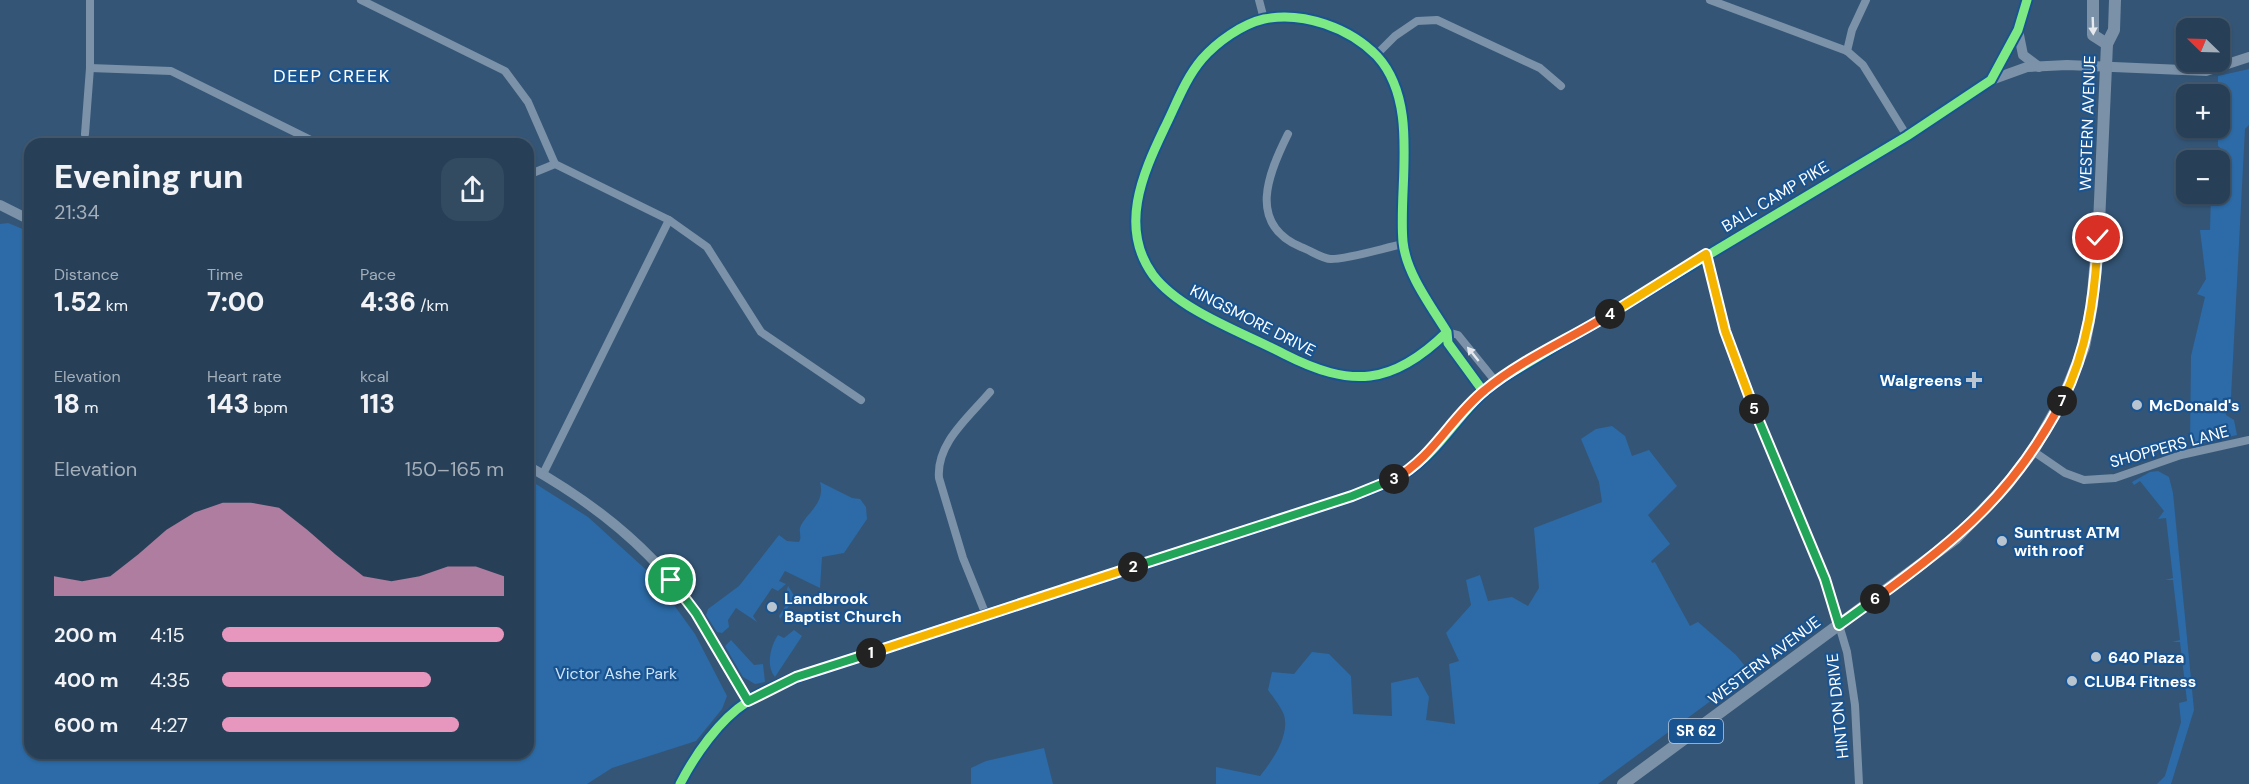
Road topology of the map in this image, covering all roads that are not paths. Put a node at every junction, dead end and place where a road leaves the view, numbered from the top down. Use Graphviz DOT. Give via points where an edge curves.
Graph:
graph roads {
  1 [pos="90,0"];
  2 [pos="361,0"];
  3 [pos="1259,0"];
  4 [pos="1710,0"];
  5 [pos="1866,0"];
  6 [pos="2027,0"];
  7 [pos="2093,0"];
  8 [pos="2115,0"];
  9 [pos="1264,19"];
  10 [pos="2018,30"];
  11 [pos="2107,44"];
  12 [pos="1847,51"];
  13 [pos="1376,55"];
  14 [pos="2249,57"];
  15 [pos="2040,67"];
  16 [pos="90,68"];
  17 [pos="2106,68"];
  18 [pos="1991,80"];
  19 [pos="1561,86"];
  20 [pos="85,134"];
  21 [pos="1288,134"];
  22 [pos="1907,136"];
  23 [pos="307,138"];
  24 [pos="555,164"];
  25 [pos="534,173"];
  26 [pos="0,205"];
  27 [pos="24,216"];
  28 [pos="669,220"];
  29 [pos="1403,244"];
  30 [pos="1706,254"];
  31 [pos="1448,332"];
  32 [pos="1496,382"];
  33 [pos="1483,391"];
  34 [pos="990,392"];
  35 [pos="861,400"];
  36 [pos="2249,440"];
  37 [pos="2032,451"];
  38 [pos="534,469"];
  39 [pos="543,474"];
  40 [pos="986,615"];
  41 [pos="1839,625"];
  42 [pos="748,701"];
  43 [pos="680,784"];
  44 [pos="1623,784"];
  45 [pos="1859,784"];
  1 -- 16 [label="street"];
  2 -- 24 [label="street" via="505,71 528,102"];
  3 -- 9 [label="street"];
  4 -- 12 [label="street"];
  5 -- 12 [label="street"];
  6 -- 10 [label="street, BALL CAMP PIKE"];
  7 -- 11 [label="main road, WESTERN AVENUE, one-way" via="2093,35"];
  8 -- 11 [label="main road, WESTERN AVENUE / SR 62" via="2114,30"];
  9 -- 13 [label="street, KINGSMORE DRIVE" via="1329,25"];
  9 -- 31 [label="street, KINGSMORE DRIVE" via="1223,40 1190,74 1138,190 1136,225 1146,263 1167,291 1184,303 1310,367 1344,377 1390,372"];
  10 -- 15 [label="street" via="2023,55"];
  10 -- 18 [label="street, BALL CAMP PIKE"];
  11 -- 17 [label="main road, WESTERN AVENUE / SR 62"];
  12 -- 22 [label="street" via="1863,65"];
  13 -- 19 [label="street" via="1417,21 1437,20 1540,68"];
  13 -- 29 [label="street, KINGSMORE DRIVE" via="1387,69 1401,102"];
  14 -- 17 [label="street" via="2206,70"];
  15 -- 17 [label="street"];
  15 -- 18 [label="street" via="2012,70"];
  16 -- 20 [label="street"];
  16 -- 23 [label="street" via="171,71"];
  17 -- 37 [label="main road, WESTERN AVENUE / SR 62" via="2098,249 2084,347 2065,394"];
  18 -- 22 [label="street, BALL CAMP PIKE"];
  21 -- 29 [label="street" via="1273,163 1265,193 1268,219 1291,243 1330,259"];
  22 -- 30 [label="street, BALL CAMP PIKE"];
  24 -- 25 [label="street"];
  24 -- 28 [label="street"];
  26 -- 27 [label="street"];
  28 -- 35 [label="street" via="707,247 761,332"];
  28 -- 39 [label="street"];
  29 -- 31 [label="street, KINGSMORE DRIVE" via="1411,270"];
  30 -- 32 [label="street, BALL CAMP PIKE"];
  30 -- 41 [label="street, HINTON DRIVE" via="1734,361 1822,573"];
  32 -- 31 [label="street, KINGSMORE DRIVE, one-way" via="1458,335"];
  31 -- 33 [label="street, KINGSMORE DRIVE" via="1448,343"];
  32 -- 33 [label="street, BALL CAMP PIKE"];
  33 -- 40 [label="street, BALL CAMP PIKE" via="1434,447 1409,470 1382,485"];
  34 -- 40 [label="street" via="945,446 938,465 963,558"];
  36 -- 37 [label="street, SHOPPERS LANE" via="2181,455 2120,477 2084,480"];
  37 -- 41 [label="main road, WESTERN AVENUE / SR 62" via="1967,528"];
  38 -- 39 [label="street"];
  39 -- 42 [label="street" via="596,509 656,562 696,613"];
  40 -- 42 [label="street, BALL CAMP PIKE" via="815,670"];
  41 -- 44 [label="main road, WESTERN AVENUE / SR 62"];
  41 -- 45 [label="street, HINTON DRIVE" via="1855,705"];
  42 -- 43 [label="street, BALL CAMP PIKE" via="714,734"];
}
